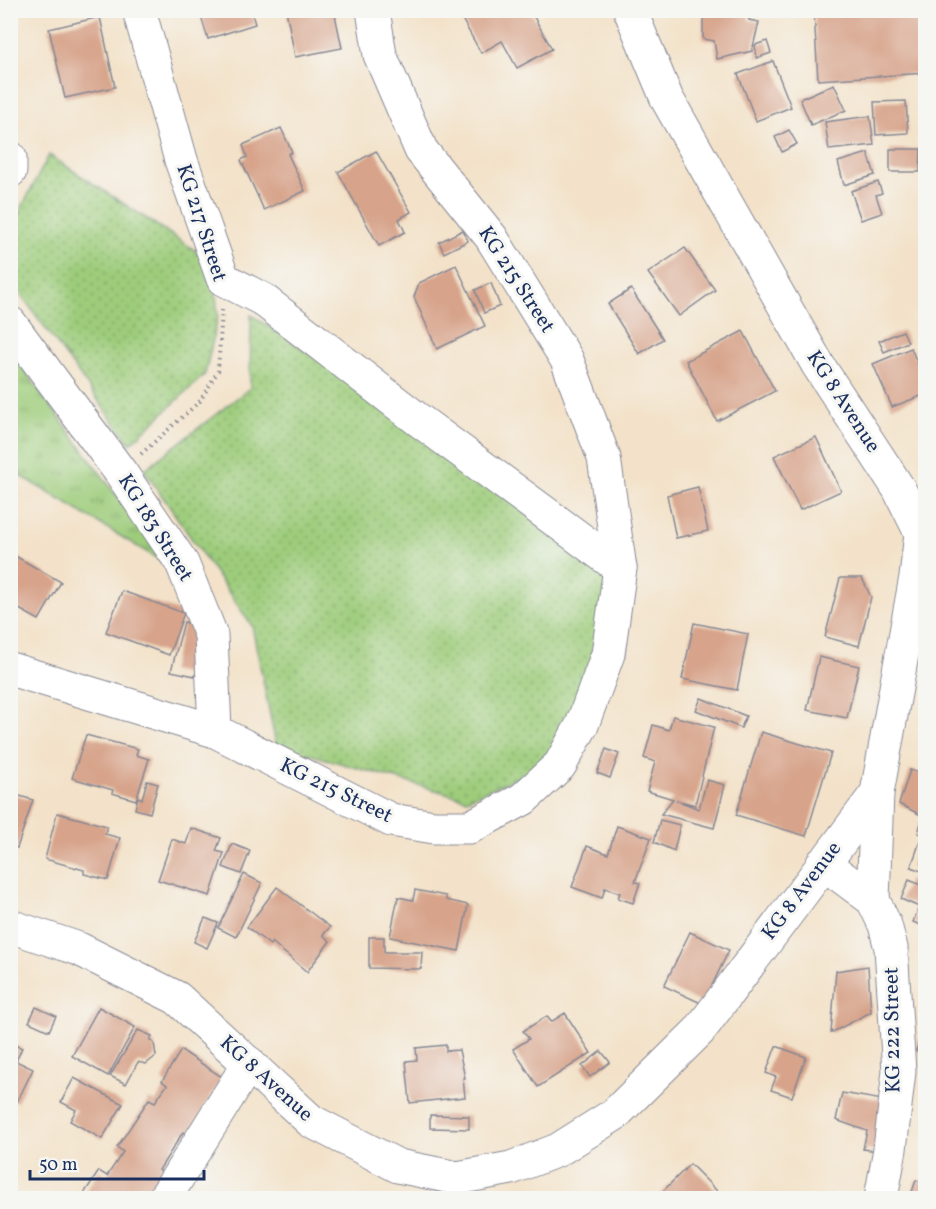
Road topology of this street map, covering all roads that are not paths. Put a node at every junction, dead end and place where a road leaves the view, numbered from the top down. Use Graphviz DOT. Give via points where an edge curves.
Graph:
graph roads {
  1 [pos="139,10"];
  2 [pos="373,10"];
  3 [pos="630,10"];
  4 [pos="10,158"];
  5 [pos="10,171"];
  6 [pos="10,323"];
  7 [pos="620,568"];
  8 [pos="10,669"];
  9 [pos="215,731"];
  10 [pos="877,793"];
  11 [pos="823,863"];
  12 [pos="873,900"];
  13 [pos="10,926"];
  14 [pos="249,1063"];
  15 [pos="166,1196"];
  16 [pos="881,1198"];
  1 -- 7 [label="street, KG 217 Street" via="181,160 223,279 262,299"];
  2 -- 7 [label="street, KG 215 Street" via="380,55 421,150 491,237 567,360 604,458"];
  3 -- 10 [label="street, KG 8 Avenue" via="667,99 818,365 899,489 921,533"];
  4 -- 5 [label="street"];
  6 -- 9 [label="street, KG 183 Street" via="182,563 211,635"];
  7 -- 9 [label="street, KG 215 Street" via="608,654 582,724 560,765 524,799 470,827 434,828 391,820"];
  8 -- 9 [label="street"];
  10 -- 11 [label="street, KG 8 Avenue"];
  10 -- 12 [label="street, KG 222 Street"];
  11 -- 12 [label="street, KG 222 Street"];
  11 -- 14 [label="street, KG 8 Avenue" via="699,1031 615,1114 558,1150 512,1168 457,1178 398,1166 311,1121"];
  12 -- 16 [label="street, KG 222 Street" via="891,948 899,1071"];
  13 -- 14 [label="street, KG 8 Avenue" via="79,949 177,998"];
  14 -- 15 [label="street"];
}
